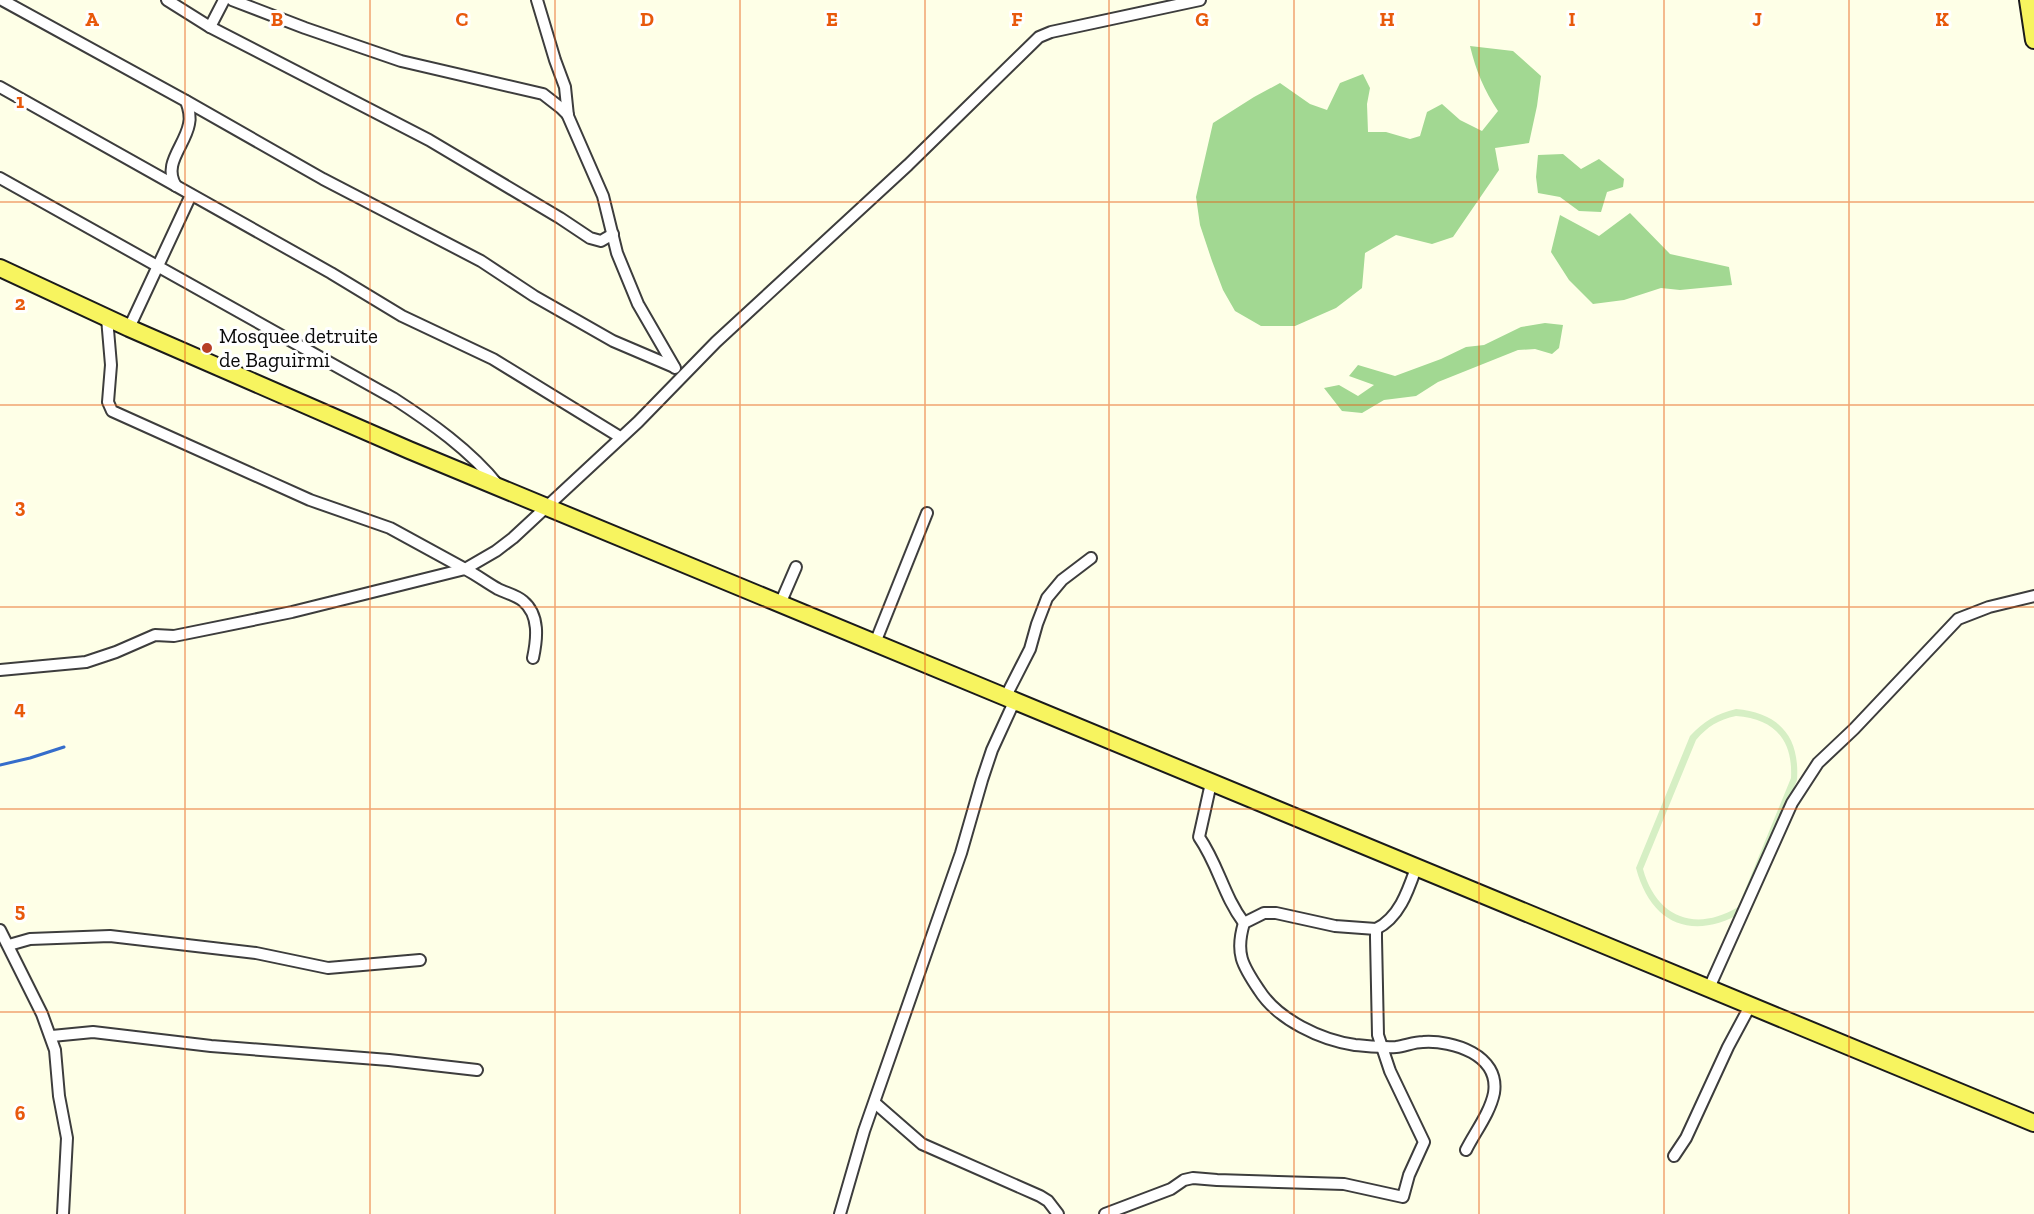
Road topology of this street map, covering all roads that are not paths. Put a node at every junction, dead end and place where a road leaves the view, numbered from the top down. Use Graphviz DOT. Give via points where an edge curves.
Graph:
graph roads {
  1 [pos="2,0"];
  2 [pos="167,0"];
  3 [pos="224,0"];
  4 [pos="232,0"];
  5 [pos="537,0"];
  6 [pos="1200,0"];
  7 [pos="2028,0"];
  8 [pos="210,27"];
  9 [pos="2034,40"];
  10 [pos="0,87"];
  11 [pos="565,87"];
  12 [pos="543,94"];
  13 [pos="186,101"];
  14 [pos="568,116"];
  15 [pos="0,178"];
  16 [pos="176,186"];
  17 [pos="191,195"];
  18 [pos="613,234"];
  19 [pos="157,265"];
  20 [pos="0,268"];
  21 [pos="107,318"];
  22 [pos="129,328"];
  23 [pos="674,367"];
  24 [pos="681,377"];
  25 [pos="620,438"];
  26 [pos="501,487"];
  27 [pos="545,506"];
  28 [pos="927,513"];
  29 [pos="1091,558"];
  30 [pos="796,567"];
  31 [pos="465,569"];
  32 [pos="2034,596"];
  33 [pos="780,604"];
  34 [pos="875,643"];
  35 [pos="533,658"];
  36 [pos="0,670"];
  37 [pos="1010,700"];
  38 [pos="1211,783"];
  39 [pos="1416,868"];
  40 [pos="1244,923"];
  41 [pos="1376,929"];
  42 [pos="0,930"];
  43 [pos="9,945"];
  44 [pos="420,960"];
  45 [pos="1709,988"];
  46 [pos="1750,1006"];
  47 [pos="52,1036"];
  48 [pos="1381,1046"];
  49 [pos="477,1070"];
  50 [pos="875,1103"];
  51 [pos="2034,1123"];
  52 [pos="1466,1150"];
  53 [pos="1674,1156"];
  54 [pos="63,1214"];
  55 [pos="840,1214"];
  56 [pos="1058,1214"];
  57 [pos="1105,1214"];
  1 -- 13 [label="street"];
  2 -- 8 [label="street"];
  3 -- 8 [label="street"];
  4 -- 12 [label="street" via="400,61"];
  5 -- 11 [label="street"];
  6 -- 24 [label="street" via="1039,37"];
  7 -- 9 [label="main road"];
  8 -- 18 [label="street" via="429,140 590,238 601,241"];
  10 -- 16 [label="street"];
  11 -- 12 [label="street" via="555,94"];
  11 -- 14 [label="street"];
  12 -- 14 [label="street"];
  13 -- 16 [label="street" via="190,122 172,164"];
  13 -- 23 [label="street" via="323,179 481,261 613,340"];
  14 -- 18 [label="street" via="603,196"];
  15 -- 19 [label="street"];
  16 -- 17 [label="street"];
  17 -- 19 [label="street"];
  17 -- 25 [label="street" via="402,316 493,359"];
  18 -- 23 [label="street" via="638,304"];
  19 -- 22 [label="street"];
  19 -- 26 [label="street" via="419,415"];
  20 -- 21 [label="main road"];
  21 -- 22 [label="main road"];
  21 -- 31 [label="street" via="111,365 108,402 112,411 310,500 390,528"];
  22 -- 26 [label="main road"];
  23 -- 24 [label="street"];
  24 -- 25 [label="street"];
  25 -- 27 [label="street"];
  26 -- 27 [label="main road"];
  27 -- 31 [label="street" via="504,545"];
  27 -- 33 [label="main road"];
  28 -- 34 [label="street"];
  29 -- 37 [label="street" via="1062,580 1047,598"];
  30 -- 33 [label="street"];
  31 -- 35 [label="street" via="523,600 531,609 537,644"];
  31 -- 36 [label="street" via="292,612 174,636 155,634 86,662"];
  32 -- 45 [label="street" via="1989,607 1958,620 1818,763 1792,803"];
  33 -- 34 [label="main road"];
  34 -- 37 [label="main road"];
  37 -- 38 [label="main road"];
  37 -- 50 [label="street" via="962,853"];
  38 -- 39 [label="main road"];
  38 -- 40 [label="street" via="1199,837 1216,864 1227,897"];
  39 -- 41 [label="street" via="1401,904 1385,925"];
  39 -- 45 [label="main road"];
  40 -- 41 [label="street" via="1276,913 1335,926"];
  40 -- 48 [label="street" via="1239,954 1275,1011 1339,1041"];
  41 -- 48 [label="street" via="1376,1003"];
  42 -- 43 [label="street"];
  43 -- 44 [label="street" via="30,939 110,936 256,953 328,968"];
  43 -- 47 [label="street"];
  45 -- 46 [label="main road"];
  46 -- 51 [label="main road"];
  46 -- 53 [label="street"];
  47 -- 49 [label="street" via="93,1032"];
  47 -- 54 [label="street" via="67,1138"];
  48 -- 52 [label="street" via="1398,1047 1423,1041 1450,1045 1486,1062 1495,1082 1494,1094"];
  48 -- 57 [label="street" via="1424,1142 1403,1197 1344,1184 1193,1178"];
  50 -- 55 [label="street"];
  50 -- 56 [label="street" via="922,1144 1040,1196"];
}
